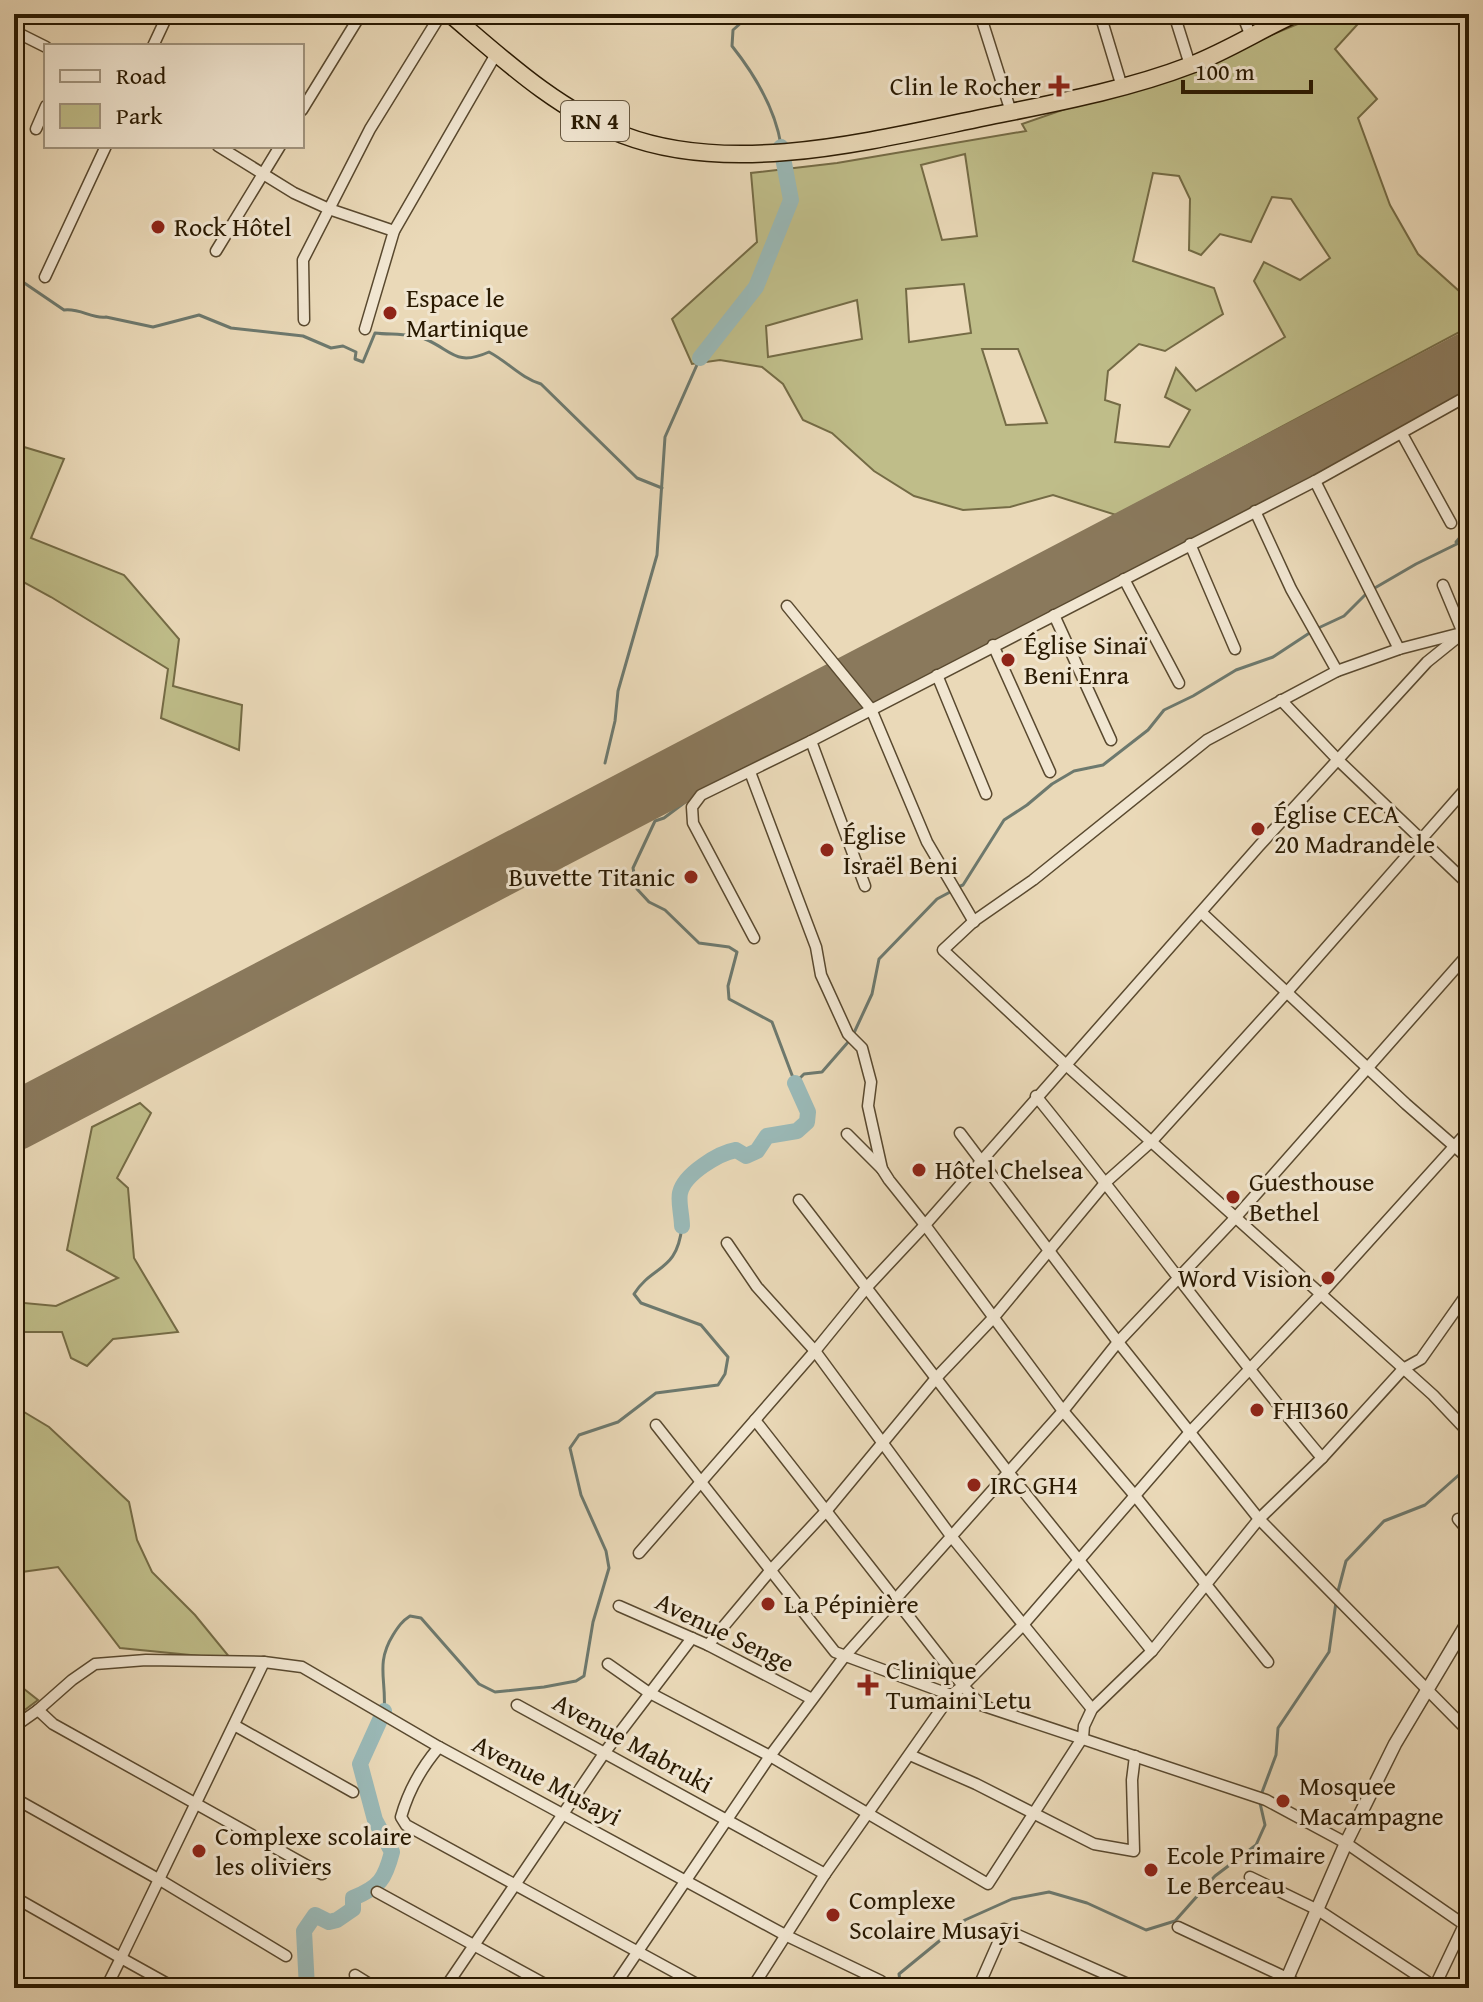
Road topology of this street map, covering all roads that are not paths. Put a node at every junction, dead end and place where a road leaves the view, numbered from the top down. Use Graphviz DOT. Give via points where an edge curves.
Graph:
graph roads {
  1 [pos="168,14"];
  2 [pos="361,14"];
  3 [pos="441,14"];
  4 [pos="450,14"];
  5 [pos="980,14"];
  6 [pos="1100,14"];
  7 [pos="1174,14"];
  8 [pos="1242,14"];
  9 [pos="1295,14"];
  10 [pos="14,31"];
  11 [pos="1250,34"];
  12 [pos="154,44"];
  13 [pos="44,46"];
  14 [pos="496,54"];
  15 [pos="1190,65"];
  16 [pos="1122,87"];
  17 [pos="304,107"];
  18 [pos="44,111"];
  19 [pos="1011,112"];
  20 [pos="36,129"];
  21 [pos="105,148"];
  22 [pos="221,148"];
  23 [pos="279,148"];
  24 [pos="263,174"];
  25 [pos="329,209"];
  26 [pos="394,231"];
  27 [pos="216,251"];
  28 [pos="45,277"];
  29 [pos="304,320"];
  30 [pos="365,329"];
  31 [pos="1469,395"];
  32 [pos="1402,434"];
  33 [pos="1315,481"];
  34 [pos="1255,511"];
  35 [pos="1451,523"];
  36 [pos="1190,544"];
  37 [pos="1124,579"];
  38 [pos="1443,585"];
  39 [pos="787,606"];
  40 [pos="1054,615"];
  41 [pos="1466,632"];
  42 [pos="993,645"];
  43 [pos="1235,649"];
  44 [pos="1399,649"];
  45 [pos="1337,671"];
  46 [pos="937,675"];
  47 [pos="1179,683"];
  48 [pos="1281,700"];
  49 [pos="871,709"];
  50 [pos="1111,740"];
  51 [pos="811,741"];
  52 [pos="1339,761"];
  53 [pos="750,772"];
  54 [pos="1050,772"];
  55 [pos="1469,785"];
  56 [pos="986,794"];
  57 [pos="1421,838"];
  58 [pos="1469,885"];
  59 [pos="865,886"];
  60 [pos="1202,913"];
  61 [pos="974,922"];
  62 [pos="754,938"];
  63 [pos="1469,953"];
  64 [pos="1288,991"];
  65 [pos="1065,1064"];
  66 [pos="1366,1067"];
  67 [pos="1036,1096"];
  68 [pos="1469,1130"];
  69 [pos="960,1133"];
  70 [pos="847,1134"];
  71 [pos="1152,1141"];
  72 [pos="1454,1146"];
  73 [pos="1469,1159"];
  74 [pos="981,1161"];
  75 [pos="882,1169"];
  76 [pos="1106,1182"];
  77 [pos="799,1200"];
  78 [pos="1236,1217"];
  79 [pos="925,1225"];
  80 [pos="727,1243"];
  81 [pos="1050,1251"];
  82 [pos="1176,1278"];
  83 [pos="867,1287"];
  84 [pos="1469,1291"];
  85 [pos="1321,1294"];
  86 [pos="994,1317"];
  87 [pos="1118,1342"];
  88 [pos="815,1351"];
  89 [pos="1403,1369"];
  90 [pos="1248,1370"];
  91 [pos="937,1377"];
  92 [pos="1063,1411"];
  93 [pos="755,1420"];
  94 [pos="656,1425"];
  95 [pos="1190,1432"];
  96 [pos="1469,1433"];
  97 [pos="882,1443"];
  98 [pos="1322,1458"];
  99 [pos="1008,1472"];
  100 [pos="702,1481"];
  101 [pos="1136,1497"];
  102 [pos="827,1510"];
  103 [pos="1259,1519"];
  104 [pos="1458,1519"];
  105 [pos="1469,1532"];
  106 [pos="951,1536"];
  107 [pos="639,1553"];
  108 [pos="1078,1561"];
  109 [pos="770,1571"];
  110 [pos="1207,1585"];
  111 [pos="895,1600"];
  112 [pos="619,1606"];
  113 [pos="1469,1620"];
  114 [pos="1022,1626"];
  115 [pos="692,1638"];
  116 [pos="1457,1640"];
  117 [pos="708,1645"];
  118 [pos="1152,1651"];
  119 [pos="1469,1652"];
  120 [pos="844,1657"];
  121 [pos="264,1662"];
  122 [pos="1268,1662"];
  123 [pos="608,1664"];
  124 [pos="963,1686"];
  125 [pos="1427,1689"];
  126 [pos="648,1692"];
  127 [pos="951,1695"];
  128 [pos="812,1699"];
  129 [pos="981,1704"];
  130 [pos="517,1705"];
  131 [pos="1092,1709"];
  132 [pos="38,1710"];
  133 [pos="234,1725"];
  134 [pos="14,1727"];
  135 [pos="1468,1727"];
  136 [pos="1083,1737"];
  137 [pos="439,1747"];
  138 [pos="605,1752"];
  139 [pos="910,1755"];
  140 [pos="770,1756"];
  141 [pos="1135,1756"];
  142 [pos="353,1792"];
  143 [pos="14,1798"];
  144 [pos="197,1805"];
  145 [pos="564,1814"];
  146 [pos="868,1814"];
  147 [pos="1033,1815"];
  148 [pos="727,1819"];
  149 [pos="1346,1843"];
  150 [pos="322,1874"];
  151 [pos="825,1874"];
  152 [pos="1250,1877"];
  153 [pos="160,1880"];
  154 [pos="687,1880"];
  155 [pos="516,1886"];
  156 [pos="377,1892"];
  157 [pos="14,1897"];
  158 [pos="1318,1910"];
  159 [pos="1178,1927"];
  160 [pos="1466,1927"];
  161 [pos="787,1936"];
  162 [pos="474,1946"];
  163 [pos="639,1951"];
  164 [pos="286,1956"];
  165 [pos="121,1958"];
  166 [pos="355,1975"];
  167 [pos="881,1981"];
  168 [pos="1285,1983"];
  169 [pos="1132,1987"];
  170 [pos="106,1988"];
  171 [pos="175,1988"];
  172 [pos="376,1988"];
  173 [pos="445,1988"];
  174 [pos="552,1988"];
  175 [pos="613,1988"];
  176 [pos="704,1988"];
  177 [pos="752,1988"];
  178 [pos="978,1988"];
  179 [pos="1303,1988"];
  180 [pos="1434,1988"];
  1 -- 12 [label="street"];
  2 -- 17 [label="street"];
  3 -- 25 [label="street" via="370,129"];
  4 -- 14 [label="highway, RN 4"];
  5 -- 19 [label="street"];
  6 -- 16 [label="street"];
  7 -- 15 [label="street"];
  8 -- 11 [label="street"];
  9 -- 11 [label="highway, RN 4"];
  10 -- 13 [label="street"];
  11 -- 15 [label="highway, RN 4"];
  14 -- 19 [label="highway, RN 4" via="568,109 623,135 690,153 844,147"];
  14 -- 26 [label="street"];
  15 -- 16 [label="highway, RN 4"];
  16 -- 19 [label="highway, RN 4"];
  18 -- 20 [label="street"];
  21 -- 28 [label="street"];
  22 -- 24 [label="street"];
  23 -- 24 [label="street"];
  24 -- 25 [label="street"];
  24 -- 27 [label="street"];
  25 -- 26 [label="street"];
  25 -- 29 [label="street" via="303,260"];
  26 -- 30 [label="street"];
  31 -- 32 [label="street"];
  32 -- 33 [label="street"];
  32 -- 35 [label="street"];
  33 -- 34 [label="street"];
  33 -- 44 [label="street"];
  34 -- 36 [label="street"];
  34 -- 45 [label="street"];
  36 -- 37 [label="street"];
  36 -- 43 [label="street"];
  37 -- 40 [label="street"];
  37 -- 47 [label="street"];
  38 -- 41 [label="street"];
  39 -- 49 [label="street"];
  40 -- 42 [label="street"];
  40 -- 50 [label="street"];
  41 -- 44 [label="street"];
  41 -- 52 [label="street" via="1427,662"];
  42 -- 46 [label="street"];
  42 -- 54 [label="street"];
  44 -- 45 [label="street"];
  45 -- 48 [label="street"];
  46 -- 49 [label="street"];
  46 -- 56 [label="street"];
  48 -- 52 [label="street"];
  48 -- 61 [label="street" via="1207,740"];
  49 -- 51 [label="street"];
  49 -- 61 [label="street" via="927,842"];
  51 -- 53 [label="street"];
  51 -- 59 [label="street"];
  52 -- 57 [label="street"];
  52 -- 60 [label="street"];
  53 -- 62 [label="street" via="701,795 692,815"];
  53 -- 75 [label="street" via="816,947 821,975 848,1034 862,1048"];
  55 -- 57 [label="street"];
  57 -- 58 [label="street"];
  57 -- 64 [label="street"];
  60 -- 64 [label="street"];
  60 -- 65 [label="street"];
  61 -- 65 [label="street" via="944,952"];
  63 -- 66 [label="street"];
  64 -- 66 [label="street"];
  64 -- 71 [label="street"];
  65 -- 67 [label="street"];
  65 -- 71 [label="street"];
  66 -- 72 [label="street"];
  66 -- 78 [label="street"];
  67 -- 74 [label="street"];
  67 -- 76 [label="street"];
  68 -- 72 [label="street"];
  69 -- 74 [label="street"];
  70 -- 75 [label="street"];
  71 -- 76 [label="street"];
  71 -- 78 [label="street"];
  72 -- 73 [label="street"];
  72 -- 85 [label="street"];
  74 -- 79 [label="street"];
  74 -- 81 [label="street"];
  75 -- 79 [label="street"];
  76 -- 81 [label="street"];
  76 -- 82 [label="street"];
  77 -- 83 [label="street"];
  78 -- 82 [label="street"];
  78 -- 85 [label="street"];
  79 -- 83 [label="street"];
  79 -- 86 [label="street"];
  80 -- 88 [label="street" via="757,1287"];
  81 -- 86 [label="street"];
  81 -- 87 [label="street"];
  82 -- 87 [label="street"];
  82 -- 90 [label="street"];
  83 -- 88 [label="street"];
  83 -- 91 [label="street"];
  84 -- 89 [label="street" via="1421,1359"];
  85 -- 89 [label="street"];
  85 -- 90 [label="street"];
  86 -- 91 [label="street"];
  86 -- 92 [label="street"];
  87 -- 92 [label="street"];
  87 -- 95 [label="street"];
  88 -- 93 [label="street"];
  88 -- 97 [label="street"];
  89 -- 96 [label="street"];
  89 -- 98 [label="street"];
  90 -- 95 [label="street"];
  90 -- 98 [label="street"];
  91 -- 97 [label="street"];
  91 -- 99 [label="street"];
  92 -- 99 [label="street"];
  92 -- 101 [label="street"];
  93 -- 100 [label="street"];
  93 -- 102 [label="street"];
  94 -- 100 [label="street"];
  95 -- 101 [label="street"];
  95 -- 103 [label="street"];
  97 -- 102 [label="street"];
  97 -- 106 [label="street"];
  98 -- 103 [label="street"];
  99 -- 106 [label="street"];
  99 -- 108 [label="street"];
  100 -- 107 [label="street"];
  100 -- 109 [label="street"];
  101 -- 108 [label="street"];
  101 -- 110 [label="street"];
  102 -- 109 [label="street"];
  102 -- 111 [label="street"];
  103 -- 110 [label="street"];
  103 -- 125 [label="street"];
  104 -- 105 [label="street"];
  106 -- 111 [label="street"];
  106 -- 114 [label="street"];
  108 -- 114 [label="street"];
  108 -- 118 [label="street"];
  109 -- 117 [label="street"];
  109 -- 120 [label="street"];
  110 -- 118 [label="street"];
  110 -- 122 [label="street"];
  111 -- 120 [label="street"];
  111 -- 124 [label="street"];
  112 -- 115 [label="street, Avenue Senge"];
  113 -- 116 [label="street"];
  114 -- 124 [label="street"];
  114 -- 131 [label="street"];
  115 -- 117 [label="street, Avenue Senge"];
  115 -- 126 [label="street"];
  116 -- 119 [label="street"];
  116 -- 125 [label="street"];
  117 -- 128 [label="street, Avenue Senge"];
  118 -- 131 [label="street"];
  120 -- 127 [label="street"];
  120 -- 128 [label="street"];
  121 -- 132 [label="street, Avenue Musayi" via="95,1664"];
  121 -- 133 [label="street"];
  121 -- 137 [label="street, Avenue Musayi" via="302,1667"];
  123 -- 126 [label="street"];
  124 -- 127 [label="street"];
  124 -- 129 [label="street"];
  125 -- 135 [label="street"];
  125 -- 149 [label="street"];
  126 -- 138 [label="street"];
  126 -- 140 [label="street"];
  127 -- 129 [label="street"];
  127 -- 139 [label="street"];
  128 -- 140 [label="street"];
  129 -- 136 [label="street"];
  130 -- 138 [label="street, Avenue Mabruki"];
  131 -- 136 [label="street"];
  132 -- 134 [label="street, Avenue Musayi"];
  132 -- 144 [label="street" via="53,1724"];
  133 -- 142 [label="street"];
  133 -- 144 [label="street"];
  136 -- 141 [label="street"];
  136 -- 147 [label="street"];
  137 -- 145 [label="street, Avenue Musayi"];
  137 -- 155 [label="street" via="401,1817 406,1825"];
  138 -- 145 [label="street"];
  138 -- 148 [label="street, Avenue Mabruki"];
  139 -- 146 [label="street"];
  139 -- 147 [label="street"];
  140 -- 146 [label="street"];
  140 -- 148 [label="street"];
  141 -- 147 [label="street" via="1134,1851 1094,1844"];
  141 -- 149 [label="street" via="1261,1798"];
  143 -- 153 [label="street"];
  144 -- 150 [label="street"];
  144 -- 153 [label="street"];
  145 -- 154 [label="street, Avenue Musayi"];
  145 -- 155 [label="street"];
  146 -- 147 [label="street" via="988,1884"];
  146 -- 151 [label="street"];
  148 -- 151 [label="street, Avenue Mabruki"];
  148 -- 154 [label="street"];
  149 -- 158 [label="street"];
  149 -- 160 [label="street"];
  151 -- 161 [label="street"];
  152 -- 158 [label="street"];
  153 -- 164 [label="street"];
  153 -- 165 [label="street"];
  154 -- 161 [label="street, Avenue Musayi"];
  154 -- 163 [label="street"];
  155 -- 162 [label="street"];
  155 -- 163 [label="street"];
  156 -- 162 [label="street"];
  157 -- 165 [label="street"];
  158 -- 168 [label="street"];
  158 -- 180 [label="street"];
  159 -- 168 [label="street"];
  160 -- 180 [label="street"];
  161 -- 167 [label="street, Avenue Musayi"];
  161 -- 177 [label="street"];
  162 -- 173 [label="street"];
  162 -- 174 [label="street"];
  163 -- 175 [label="street"];
  163 -- 176 [label="street"];
  165 -- 170 [label="street"];
  165 -- 171 [label="street"];
  166 -- 172 [label="street"];
  168 -- 179 [label="street"];
  169 -- 178 [label="street" via="1004,1929"];
}
